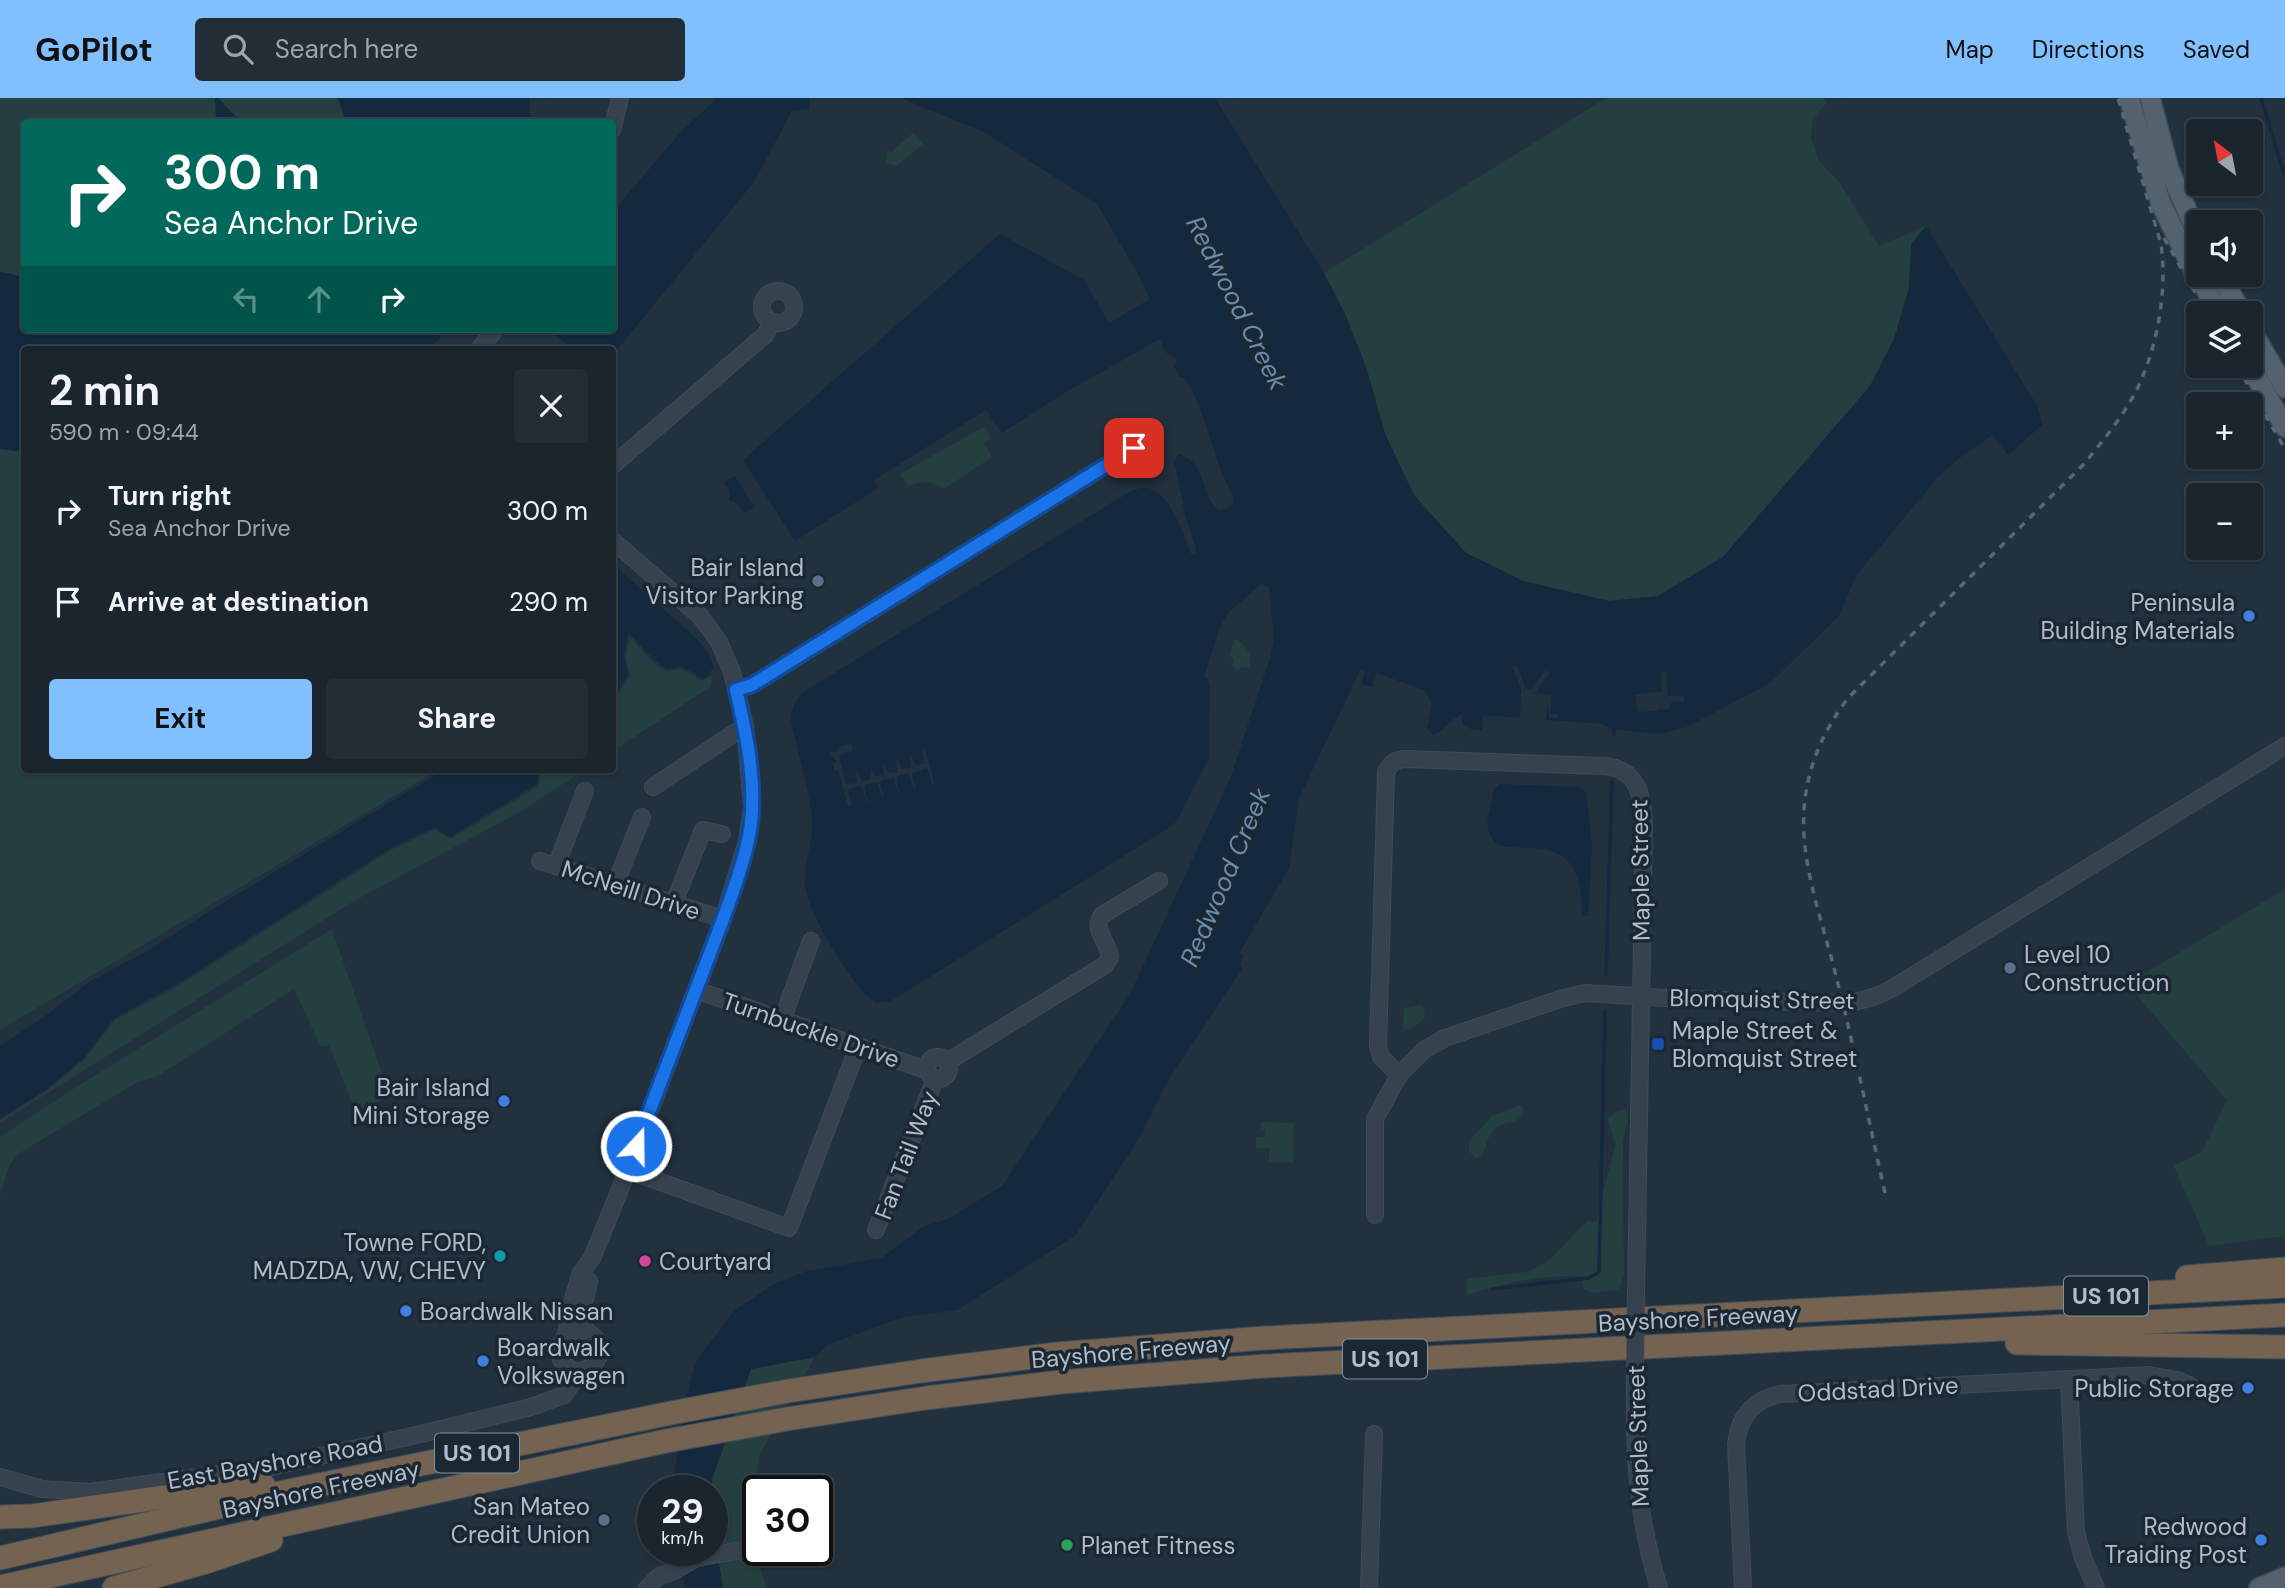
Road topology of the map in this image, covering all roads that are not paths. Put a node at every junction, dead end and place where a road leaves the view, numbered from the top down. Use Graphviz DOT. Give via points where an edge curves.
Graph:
graph roads {
  1 [pos="620,98"];
  2 [pos="2129,98"];
  3 [pos="2150,98"];
  4 [pos="615,119"];
  5 [pos="2151,175"];
  6 [pos="2174,179"];
  7 [pos="2187,210"];
  8 [pos="2213,301"];
  9 [pos="772,322"];
  10 [pos="2263,353"];
  11 [pos="2257,378"];
  12 [pos="2285,387"];
  13 [pos="2285,427"];
  14 [pos="1134,448"];
  15 [pos="616,463"];
  16 [pos="616,544"];
  17 [pos="736,690"];
  18 [pos="745,726"];
  19 [pos="2285,746"];
  20 [pos="653,786"];
  21 [pos="585,791"];
  22 [pos="642,817"];
  23 [pos="722,834"];
  24 [pos="540,861"];
  25 [pos="556,866"];
  26 [pos="1159,881"];
  27 [pos="615,885"];
  28 [pos="673,905"];
  29 [pos="723,919"];
  30 [pos="811,941"];
  31 [pos="696,990"];
  32 [pos="1641,997"];
  33 [pos="782,1020"];
  34 [pos="858,1047"];
  35 [pos="931,1075"];
  36 [pos="1399,1075"];
  37 [pos="627,1170"];
  38 [pos="1375,1215"];
  39 [pos="876,1230"];
  40 [pos="592,1258"];
  41 [pos="2285,1269"];
  42 [pos="2285,1286"];
  43 [pos="1926,1305"];
  44 [pos="2285,1315"];
  45 [pos="586,1331"];
  46 [pos="1928,1332"];
  47 [pos="566,1335"];
  48 [pos="2285,1347"];
  49 [pos="564,1364"];
  50 [pos="580,1371"];
  51 [pos="2070,1379"];
  52 [pos="2191,1386"];
  53 [pos="547,1402"];
  54 [pos="1374,1434"];
  55 [pos="0,1478"];
  56 [pos="284,1492"];
  57 [pos="371,1505"];
  58 [pos="0,1517"];
  59 [pos="742,1550"];
  60 [pos="0,1558"];
  61 [pos="676,1570"];
  62 [pos="2285,1577"];
  63 [pos="0,1587"];
  64 [pos="114,1588"];
  65 [pos="647,1588"];
  66 [pos="662,1588"];
  67 [pos="1370,1588"];
  68 [pos="1659,1588"];
  69 [pos="1743,1588"];
  70 [pos="2096,1588"];
  71 [pos="2259,1588"];
  1 -- 4 [label="street"];
  2 -- 5 [label="main road"];
  3 -- 6 [label="main road"];
  5 -- 6 [label="main road"];
  5 -- 8 [label="main road" via="2174,233"];
  6 -- 7 [label="main road"];
  9 -- 15 [label="street" via="765,335"];
  10 -- 12 [label="main road"];
  11 -- 13 [label="main road"];
  14 -- 17 [label="street" via="752,685"];
  16 -- 17 [label="street" via="708,625 724,650"];
  17 -- 18 [label="street"];
  18 -- 20 [label="street"];
  18 -- 29 [label="street" via="751,824"];
  19 -- 32 [label="street, Blomquist Street" via="1876,997 1843,1003"];
  21 -- 25 [label="street"];
  22 -- 27 [label="street"];
  23 -- 28 [label="street" via="698,829"];
  24 -- 25 [label="street, McNeill Drive"];
  25 -- 27 [label="street, McNeill Drive"];
  26 -- 35 [label="street, Fan Tail Way" via="1097,922 1109,948 1105,965 947,1062 944,1078"];
  27 -- 28 [label="street, McNeill Drive"];
  28 -- 29 [label="street, McNeill Drive"];
  29 -- 31 [label="street"];
  30 -- 33 [label="street"];
  31 -- 33 [label="street, Turnbuckle Drive"];
  31 -- 37 [label="street"];
  32 -- 36 [label="street, Blomquist Street" via="1586,993 1563,998 1445,1038 1424,1050"];
  32 -- 36 [label="street, Maple Street" via="1643,818 1638,787 1629,776 1604,766 1396,761 1386,772 1378,1046 1381,1057"];
  32 -- 68 [label="street, Maple Street, bridge" via="1634,1442 1646,1544"];
  33 -- 34 [label="street, Turnbuckle Drive"];
  34 -- 35 [label="street, Turnbuckle Drive"];
  34 -- 37 [label="street" via="789,1228"];
  35 -- 39 [label="street, Fan Tail Way"];
  36 -- 38 [label="street" via="1375,1119"];
  37 -- 40 [label="street"];
  40 -- 45 [label="street" via="582,1313"];
  40 -- 47 [label="street" via="581,1273"];
  41 -- 43 [label="highway" via="2089,1284"];
  42 -- 43 [label="highway, Bayshore Freeway / US 101"];
  43 -- 56 [label="highway, Bayshore Freeway / US 101" via="1058,1354 849,1381"];
  44 -- 46 [label="highway, Bayshore Freeway / US 101"];
  45 -- 47 [label="street"];
  45 -- 50 [label="street" via="597,1340 600,1354 593,1366"];
  46 -- 48 [label="highway" via="1977,1345"];
  46 -- 57 [label="highway, Bayshore Freeway / US 101" via="1198,1370 1037,1385 844,1410 666,1441"];
  47 -- 49 [label="street" via="559,1347"];
  49 -- 50 [label="street"];
  49 -- 53 [label="street"];
  50 -- 53 [label="street, East Bayshore Road" via="564,1395"];
  51 -- 52 [label="street, Oddstad Drive" via="2148,1375"];
  51 -- 69 [label="street, Oddstad Drive" via="1780,1394 1758,1402 1742,1420 1736,1444"];
  51 -- 70 [label="street" via="2077,1532"];
  53 -- 55 [label="street, East Bayshore Road" via="230,1474 74,1492"];
  54 -- 67 [label="street"];
  56 -- 58 [label="highway" via="256,1484"];
  56 -- 60 [label="highway, Bayshore Freeway / US 101"];
  57 -- 63 [label="highway, Bayshore Freeway / US 101"];
  57 -- 64 [label="highway" via="206,1562"];
  59 -- 61 [label="street" via="697,1558"];
  61 -- 65 [label="street" via="659,1576"];
  61 -- 66 [label="street"];
  62 -- 71 [label="main road"];
}
